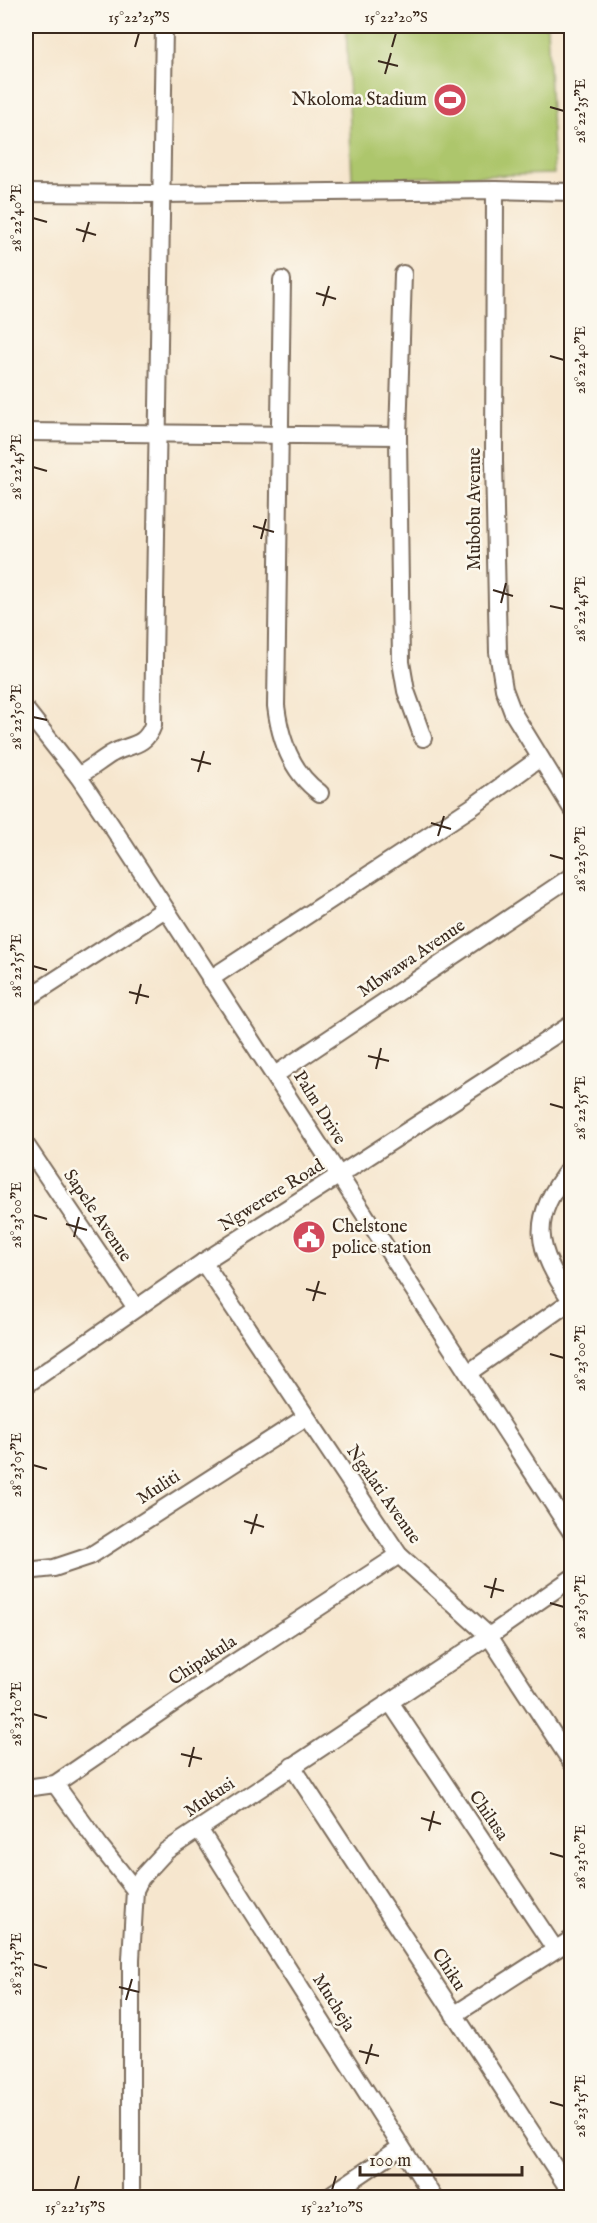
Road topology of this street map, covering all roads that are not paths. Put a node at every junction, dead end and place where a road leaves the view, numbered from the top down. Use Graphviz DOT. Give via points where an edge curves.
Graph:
graph roads {
  1 [pos="164,26"];
  2 [pos="495,190"];
  3 [pos="572,192"];
  4 [pos="26,193"];
  5 [pos="162,194"];
  6 [pos="403,274"];
  7 [pos="282,280"];
  8 [pos="26,432"];
  9 [pos="157,433"];
  10 [pos="279,434"];
  11 [pos="398,436"];
  12 [pos="26,710"];
  13 [pos="423,738"];
  14 [pos="540,758"];
  15 [pos="78,776"];
  16 [pos="320,793"];
  17 [pos="572,809"];
  18 [pos="572,876"];
  19 [pos="165,909"];
  20 [pos="210,979"];
  21 [pos="26,999"];
  22 [pos="572,1024"];
  23 [pos="275,1075"];
  24 [pos="27,1151"];
  25 [pos="572,1165"];
  26 [pos="338,1176"];
  27 [pos="203,1262"];
  28 [pos="571,1302"];
  29 [pos="136,1308"];
  30 [pos="468,1373"];
  31 [pos="26,1385"];
  32 [pos="306,1417"];
  33 [pos="572,1533"];
  34 [pos="399,1555"];
  35 [pos="26,1571"];
  36 [pos="572,1578"];
  37 [pos="489,1636"];
  38 [pos="390,1702"];
  39 [pos="572,1763"];
  40 [pos="292,1766"];
  41 [pos="55,1784"];
  42 [pos="26,1788"];
  43 [pos="199,1829"];
  44 [pos="135,1890"];
  45 [pos="572,1939"];
  46 [pos="555,1949"];
  47 [pos="454,2015"];
  48 [pos="401,2147"];
  49 [pos="572,2194"];
  50 [pos="131,2198"];
  51 [pos="326,2198"];
  52 [pos="434,2198"];
  1 -- 5 [label="street"];
  2 -- 3 [label="street"];
  2 -- 5 [label="street"];
  2 -- 14 [label="street, Mubobu Avenue" via="498,652 513,713"];
  4 -- 5 [label="street"];
  5 -- 9 [label="street"];
  6 -- 11 [label="street"];
  7 -- 10 [label="street"];
  8 -- 9 [label="street"];
  9 -- 10 [label="street"];
  9 -- 15 [label="street" via="153,725 142,742 111,754"];
  10 -- 11 [label="street"];
  10 -- 16 [label="street" via="276,706 286,747 309,785"];
  11 -- 13 [label="street" via="401,662 406,691"];
  12 -- 15 [label="street, Palm Drive"];
  14 -- 17 [label="street, Mubobu Avenue"];
  14 -- 20 [label="street"];
  15 -- 19 [label="street, Palm Drive"];
  18 -- 23 [label="street, Mbwawa Avenue"];
  19 -- 20 [label="street, Palm Drive"];
  19 -- 21 [label="street"];
  20 -- 23 [label="street, Palm Drive"];
  22 -- 26 [label="street, Ngwerere Road"];
  23 -- 26 [label="street, Palm Drive"];
  24 -- 29 [label="street, Sapele Avenue"];
  25 -- 28 [label="street" via="551,1196 540,1234 549,1265"];
  26 -- 27 [label="street, Ngwerere Road"];
  26 -- 30 [label="street, Palm Drive"];
  27 -- 29 [label="street, Ngwerere Road"];
  27 -- 32 [label="street, Ngalati Avenue"];
  28 -- 30 [label="street"];
  29 -- 31 [label="street, Ngwerere Road"];
  30 -- 33 [label="street, Palm Drive"];
  32 -- 34 [label="street, Ngalati Avenue"];
  32 -- 35 [label="street, Muliti" via="90,1556 54,1568"];
  34 -- 37 [label="street, Ngalati Avenue"];
  34 -- 41 [label="street, Chipakula"];
  36 -- 37 [label="street, Mukusi"];
  37 -- 38 [label="street, Mukusi"];
  37 -- 39 [label="street, Ngalati Avenue"];
  38 -- 40 [label="street, Mukusi"];
  38 -- 46 [label="street, Chilusa"];
  40 -- 43 [label="street, Mukusi"];
  40 -- 47 [label="street, Chiku"];
  41 -- 42 [label="street, Chipakula"];
  41 -- 44 [label="street"];
  43 -- 44 [label="street, Mukusi" via="166,1851"];
  43 -- 48 [label="street, Mucheja"];
  44 -- 50 [label="street" via="131,1959"];
  45 -- 46 [label="street"];
  46 -- 47 [label="street"];
  47 -- 49 [label="street, Chiku"];
  48 -- 51 [label="street"];
  48 -- 52 [label="street, Mucheja"];
}
